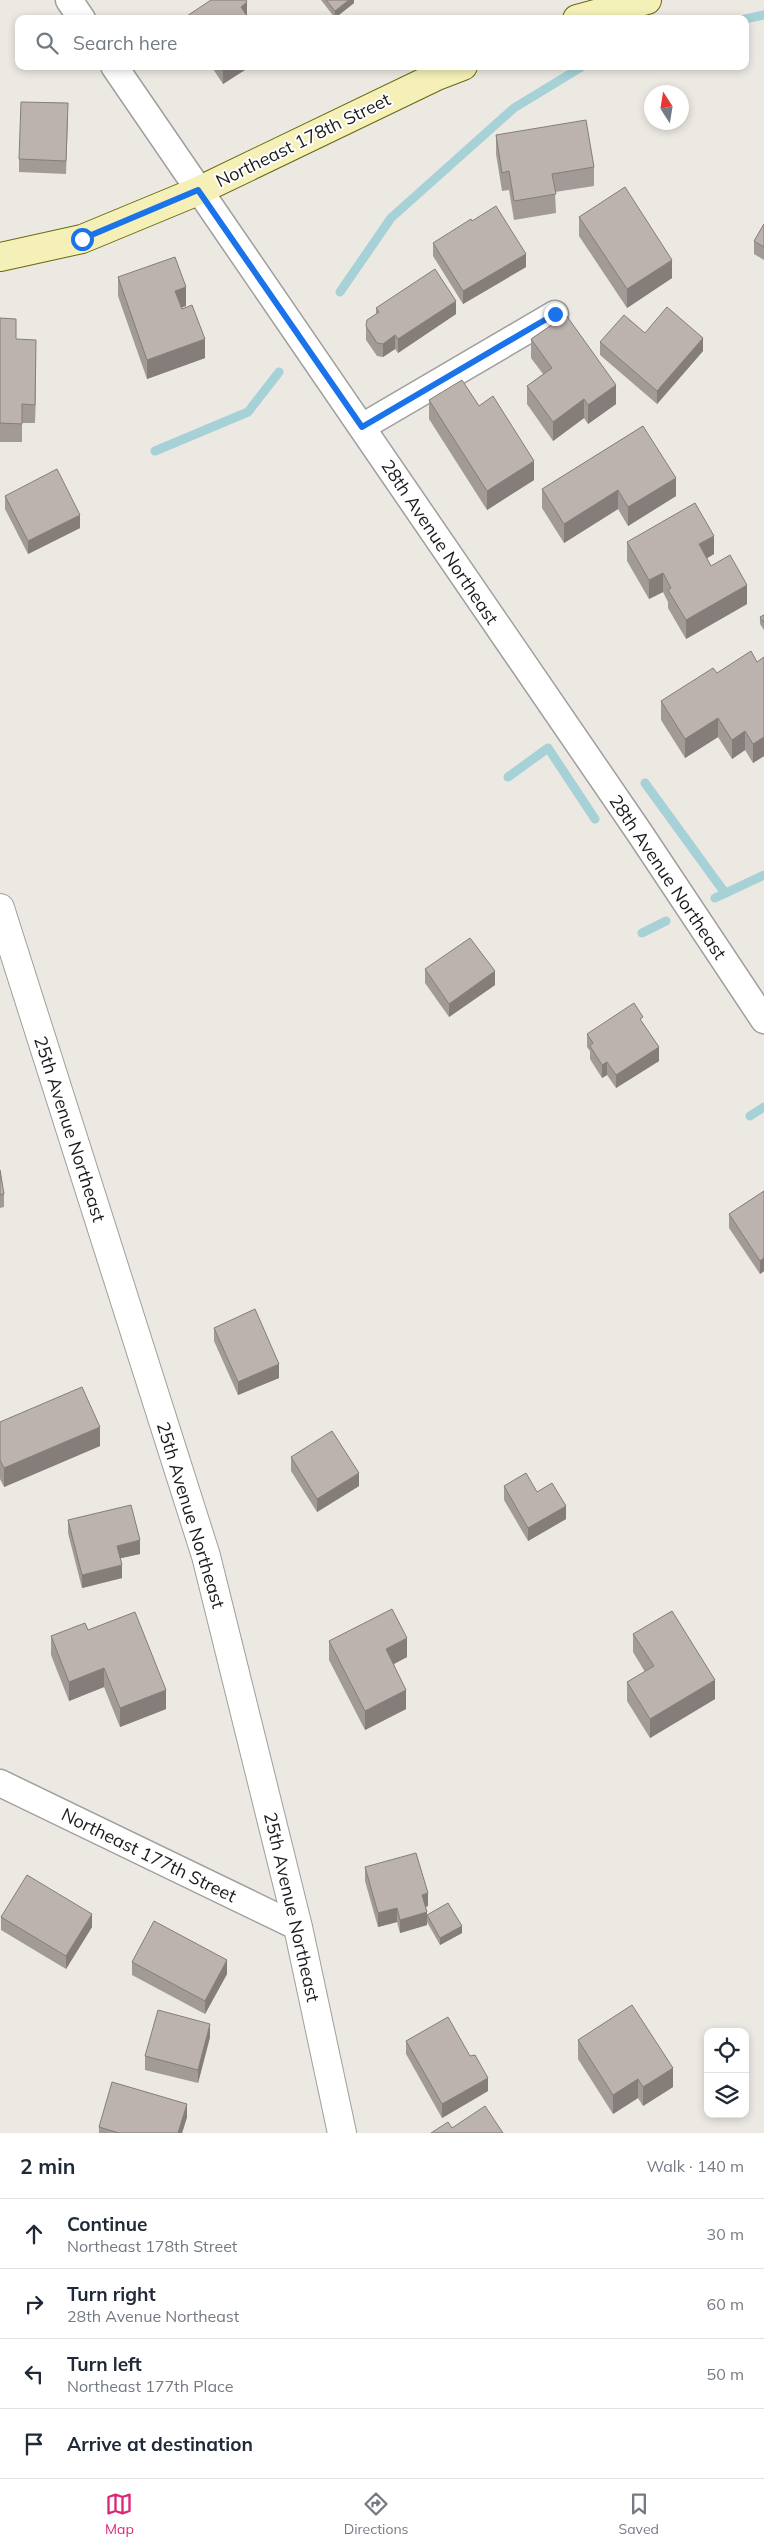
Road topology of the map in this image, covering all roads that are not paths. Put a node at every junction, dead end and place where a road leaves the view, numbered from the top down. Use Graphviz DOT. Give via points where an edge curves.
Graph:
graph roads {
  1 [pos="69,0"];
  2 [pos="647,0"];
  3 [pos="79,15"];
  4 [pos="592,15"];
  5 [pos="117,70"];
  6 [pos="453,70"];
  7 [pos="198,190"];
  8 [pos="0,257"];
  9 [pos="555,314"];
  10 [pos="362,427"];
  11 [pos="0,908"];
  12 [pos="764,1020"];
  13 [pos="0,1783"];
  14 [pos="298,1927"];
  15 [pos="342,2133"];
  1 -- 3 [label="street"];
  2 -- 4 [label="main road"];
  5 -- 7 [label="street, 28th Avenue Northeast"];
  6 -- 7 [label="main road, Northeast 178th Street"];
  7 -- 8 [label="main road, Northeast 178th Street" via="82,239"];
  7 -- 10 [label="street, 28th Avenue Northeast"];
  9 -- 10 [label="street"];
  10 -- 12 [label="street, 28th Avenue Northeast"];
  11 -- 14 [label="street, 25th Avenue Northeast" via="206,1556"];
  13 -- 14 [label="street, Northeast 177th Street"];
  14 -- 15 [label="street, 25th Avenue Northeast"];
}
